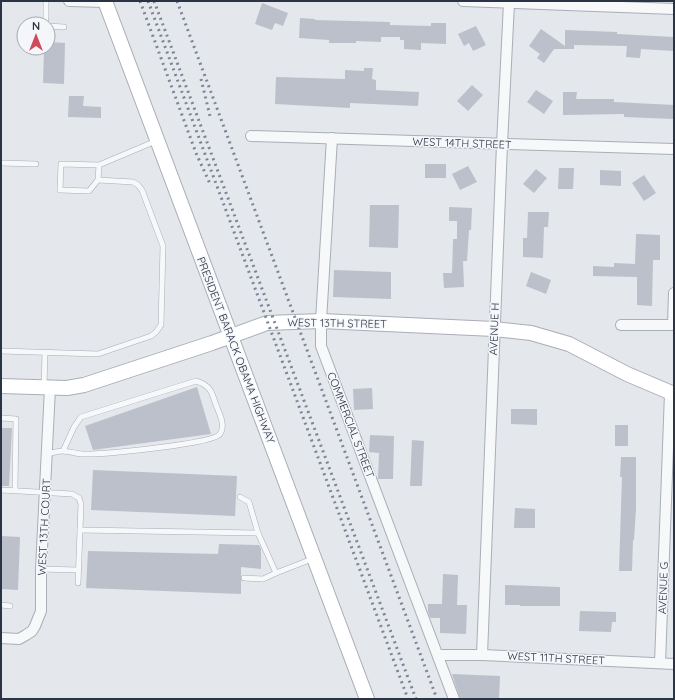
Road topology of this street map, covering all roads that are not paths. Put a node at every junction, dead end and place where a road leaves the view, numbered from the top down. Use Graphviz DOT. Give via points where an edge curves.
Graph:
graph roads {
  1 [pos="46,1"];
  2 [pos="69,1"];
  3 [pos="105,1"];
  4 [pos="463,1"];
  5 [pos="509,3"];
  6 [pos="674,8"];
  7 [pos="45,16"];
  8 [pos="56,26"];
  9 [pos="64,27"];
  10 [pos="251,136"];
  11 [pos="332,138"];
  12 [pos="157,140"];
  13 [pos="502,144"];
  14 [pos="674,150"];
  15 [pos="1,163"];
  16 [pos="36,164"];
  17 [pos="99,165"];
  18 [pos="98,180"];
  19 [pos="674,292"];
  20 [pos="321,321"];
  21 [pos="620,325"];
  22 [pos="673,325"];
  23 [pos="494,329"];
  24 [pos="231,336"];
  25 [pos="1,350"];
  26 [pos="45,352"];
  27 [pos="1,386"];
  28 [pos="47,388"];
  29 [pos="672,393"];
  30 [pos="1,418"];
  31 [pos="63,451"];
  32 [pos="48,454"];
  33 [pos="1,490"];
  34 [pos="15,490"];
  35 [pos="45,491"];
  36 [pos="240,497"];
  37 [pos="80,530"];
  38 [pos="258,534"];
  39 [pos="314,558"];
  40 [pos="41,569"];
  41 [pos="78,570"];
  42 [pos="276,573"];
  43 [pos="244,578"];
  44 [pos="78,583"];
  45 [pos="1,605"];
  46 [pos="10,606"];
  47 [pos="1,638"];
  48 [pos="438,655"];
  49 [pos="482,655"];
  50 [pos="660,663"];
  51 [pos="674,664"];
  52 [pos="367,699"];
  53 [pos="454,699"];
  1 -- 7 [label="lane"];
  2 -- 3 [label="street"];
  3 -- 12 [label="main road, PRESIDENT BARACK OBAMA HIGHWAY"];
  4 -- 5 [label="street"];
  5 -- 6 [label="street"];
  5 -- 13 [label="street, AVENUE H"];
  8 -- 9 [label="lane"];
  10 -- 11 [label="street, WEST 14TH STREET"];
  11 -- 13 [label="street, WEST 14TH STREET"];
  11 -- 20 [label="street, COMMERCIAL STREET"];
  12 -- 17 [label="lane"];
  12 -- 24 [label="main road, PRESIDENT BARACK OBAMA HIGHWAY"];
  13 -- 14 [label="street, WEST 14TH STREET"];
  13 -- 23 [label="street, AVENUE H"];
  15 -- 16 [label="lane"];
  17 -- 18 [label="lane"];
  17 -- 18 [label="lane" via="61,164 60,190 89,191"];
  18 -- 26 [label="lane" via="133,182 142,190 163,246 161,325 151,336 98,354"];
  19 -- 22 [label="street"];
  20 -- 23 [label="main road, WEST 13TH STREET"];
  20 -- 24 [label="main road, WEST 13TH STREET" via="267,323"];
  20 -- 48 [label="street, COMMERCIAL STREET" via="321,346"];
  21 -- 22 [label="street"];
  23 -- 29 [label="main road, WEST 13TH STREET" via="531,333 569,344 627,374"];
  23 -- 49 [label="street, AVENUE H"];
  24 -- 28 [label="main road, WEST 13TH STREET" via="84,385"];
  24 -- 39 [label="main road, PRESIDENT BARACK OBAMA HIGHWAY"];
  25 -- 26 [label="lane"];
  26 -- 28 [label="lane"];
  27 -- 28 [label="main road, WEST 13TH STREET"];
  28 -- 32 [label="street, WEST 13TH COURT"];
  29 -- 50 [label="street, AVENUE G"];
  30 -- 34 [label="lane" via="16,419"];
  31 -- 31 [label="lane" via="74,427 82,417 196,381 205,384 212,393 222,423 220,434 215,438 186,445 85,455"];
  31 -- 32 [label="lane"];
  32 -- 35 [label="street, WEST 13TH COURT"];
  33 -- 34 [label="lane"];
  34 -- 35 [label="lane"];
  35 -- 37 [label="lane" via="72,494 79,498"];
  35 -- 40 [label="street, WEST 13TH COURT"];
  36 -- 38 [label="lane" via="249,502"];
  37 -- 38 [label="lane"];
  37 -- 41 [label="lane"];
  38 -- 42 [label="lane"];
  39 -- 42 [label="lane"];
  39 -- 52 [label="main road, PRESIDENT BARACK OBAMA HIGHWAY"];
  40 -- 41 [label="lane"];
  40 -- 47 [label="street, WEST 13TH COURT" via="41,611 35,626 19,639"];
  41 -- 44 [label="lane"];
  42 -- 43 [label="lane" via="263,579"];
  45 -- 46 [label="lane"];
  48 -- 49 [label="street, WEST 11TH STREET"];
  48 -- 53 [label="street, COMMERCIAL STREET"];
  49 -- 50 [label="street, WEST 11TH STREET"];
  50 -- 51 [label="street, WEST 11TH STREET"];
}
